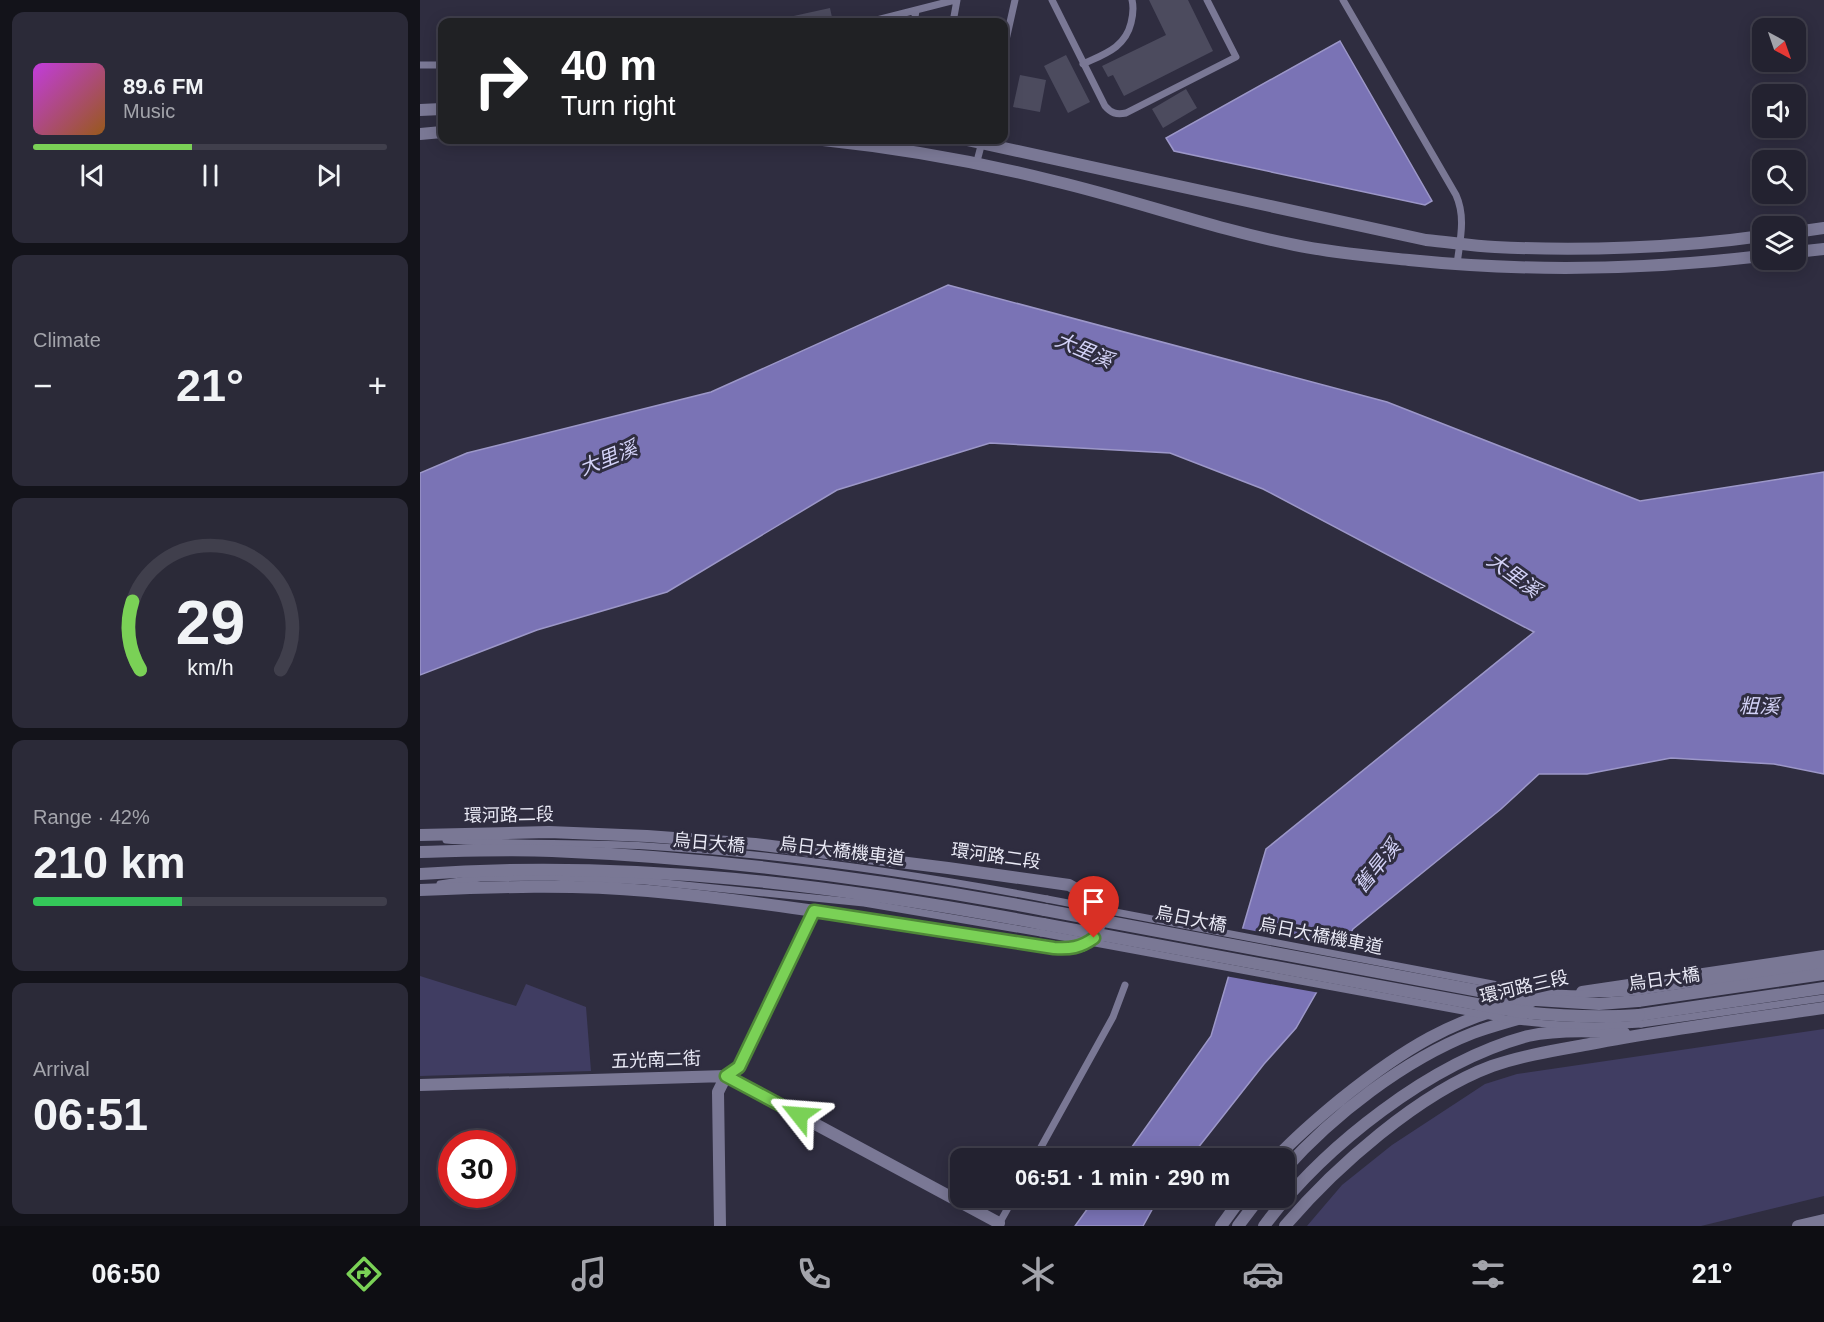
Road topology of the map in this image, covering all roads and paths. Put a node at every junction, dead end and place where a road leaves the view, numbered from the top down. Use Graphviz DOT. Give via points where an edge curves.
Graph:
graph roads {
  1 [pos="956,0"];
  2 [pos="1015,0"];
  3 [pos="1052,0"];
  4 [pos="1132,0"];
  5 [pos="1207,0"];
  6 [pos="1342,0"];
  7 [pos="916,11"];
  8 [pos="886,18"];
  9 [pos="915,18"];
  10 [pos="954,18"];
  11 [pos="1008,31"];
  12 [pos="1083,64"];
  13 [pos="420,65"];
  14 [pos="438,65"];
  15 [pos="438,109"];
  16 [pos="420,110"];
  17 [pos="438,132"];
  18 [pos="420,134"];
  19 [pos="847,144"];
  20 [pos="981,144"];
  21 [pos="995,144"];
  22 [pos="976,165"];
  23 [pos="1824,228"];
  24 [pos="1806,231"];
  25 [pos="1752,237"];
  26 [pos="1460,243"];
  27 [pos="1824,249"];
  28 [pos="1806,251"];
  29 [pos="1752,257"];
  30 [pos="1457,264"];
  31 [pos="420,836"];
  32 [pos="549,851"];
  33 [pos="420,852"];
  34 [pos="420,874"];
  35 [pos="945,886"];
  36 [pos="420,888"];
  37 [pos="941,910"];
  38 [pos="814,911"];
  39 [pos="1824,956"];
  40 [pos="1824,965"];
  41 [pos="1824,974"];
  42 [pos="1125,985"];
  43 [pos="1824,988"];
  44 [pos="1824,998"];
  45 [pos="1824,1008"];
  46 [pos="1641,1034"];
  47 [pos="726,1076"];
  48 [pos="420,1085"];
  49 [pos="1041,1148"];
  50 [pos="1287,1148"];
  51 [pos="1295,1159"];
  52 [pos="1008,1208"];
  53 [pos="1234,1208"];
  54 [pos="1252,1208"];
  55 [pos="1824,1220"];
  56 [pos="998,1225"];
  57 [pos="720,1226"];
  58 [pos="1221,1226"];
  59 [pos="1238,1226"];
  60 [pos="1264,1226"];
  61 [pos="1285,1226"];
  62 [pos="1798,1226"];
  1 -- 7 [label="lane"];
  1 -- 10 [label="lane"];
  2 -- 11 [label="lane"];
  3 -- 12 [label="lane"];
  4 -- 12 [label="lane" via="1133,16 1123,41"];
  5 -- 12 [label="lane" via="1236,57 1119,114 1105,106"];
  6 -- 26 [label="lane" via="1462,207"];
  7 -- 8 [label="lane"];
  7 -- 9 [label="lane"];
  13 -- 14 [label="lane"];
  15 -- 16 [label="street"];
  17 -- 18 [label="street"];
  19 -- 22 [label="street"];
  20 -- 22 [label="lane"];
  21 -- 26 [label="street" via="1426,240"];
  22 -- 30 [label="street" via="1055,181 1292,245"];
  23 -- 24 [label="street"];
  25 -- 26 [label="street" via="1608,248"];
  26 -- 30 [label="lane"];
  27 -- 28 [label="street"];
  29 -- 30 [label="street" via="1609,269"];
  31 -- 35 [label="lane, 烏日大橋機車道" via="480,842 647,846 757,856"];
  31 -- 38 [label="street, 環河路二段" via="549,832 647,836 755,844 937,866 1069,885 1094,899 1100,924 1094,938 1070,949"];
  32 -- 33 [label="street, 環河路二段"];
  32 -- 35 [label="street, 烏日大橋" via="646,856"];
  34 -- 37 [label="street, 烏日大橋" via="549,868 646,871 754,880"];
  35 -- 40 [label="lane, 烏日大橋機車道, bridge" via="1560,995 1636,992"];
  35 -- 41 [label="street, 烏日大橋, bridge" via="1558,1003 1638,1002"];
  36 -- 37 [label="lane" via="480,878 645,881"];
  36 -- 38 [label="street, 環河路二段" via="549,886 635,890"];
  37 -- 43 [label="street, 烏日大橋, bridge" via="1562,1017 1639,1015"];
  37 -- 44 [label="lane, bridge" via="1557,1026 1641,1024"];
  38 -- 47 [label="lane" via="739,1067"];
  39 -- 50 [label="street, 環河路三段" via="1567,994 1465,1020 1415,1044 1373,1073"];
  40 -- 51 [label="street, 環河路三段" via="1569,1006 1472,1034 1381,1084"];
  42 -- 49 [label="lane" via="1113,1017"];
  45 -- 46 [label="street"];
  46 -- 60 [label="street" via="1594,1031 1531,1036 1482,1051 1395,1101 1313,1171"];
  46 -- 61 [label="street" via="1492,1066 1449,1087 1359,1151"];
  47 -- 48 [label="street, 五光南二街"];
  47 -- 56 [label="street, 五光南二街"];
  47 -- 57 [label="street" via="718,1092"];
  52 -- 56 [label="lane"];
  53 -- 58 [label="street"];
  54 -- 59 [label="street"];
  55 -- 62 [label="street"];
}
